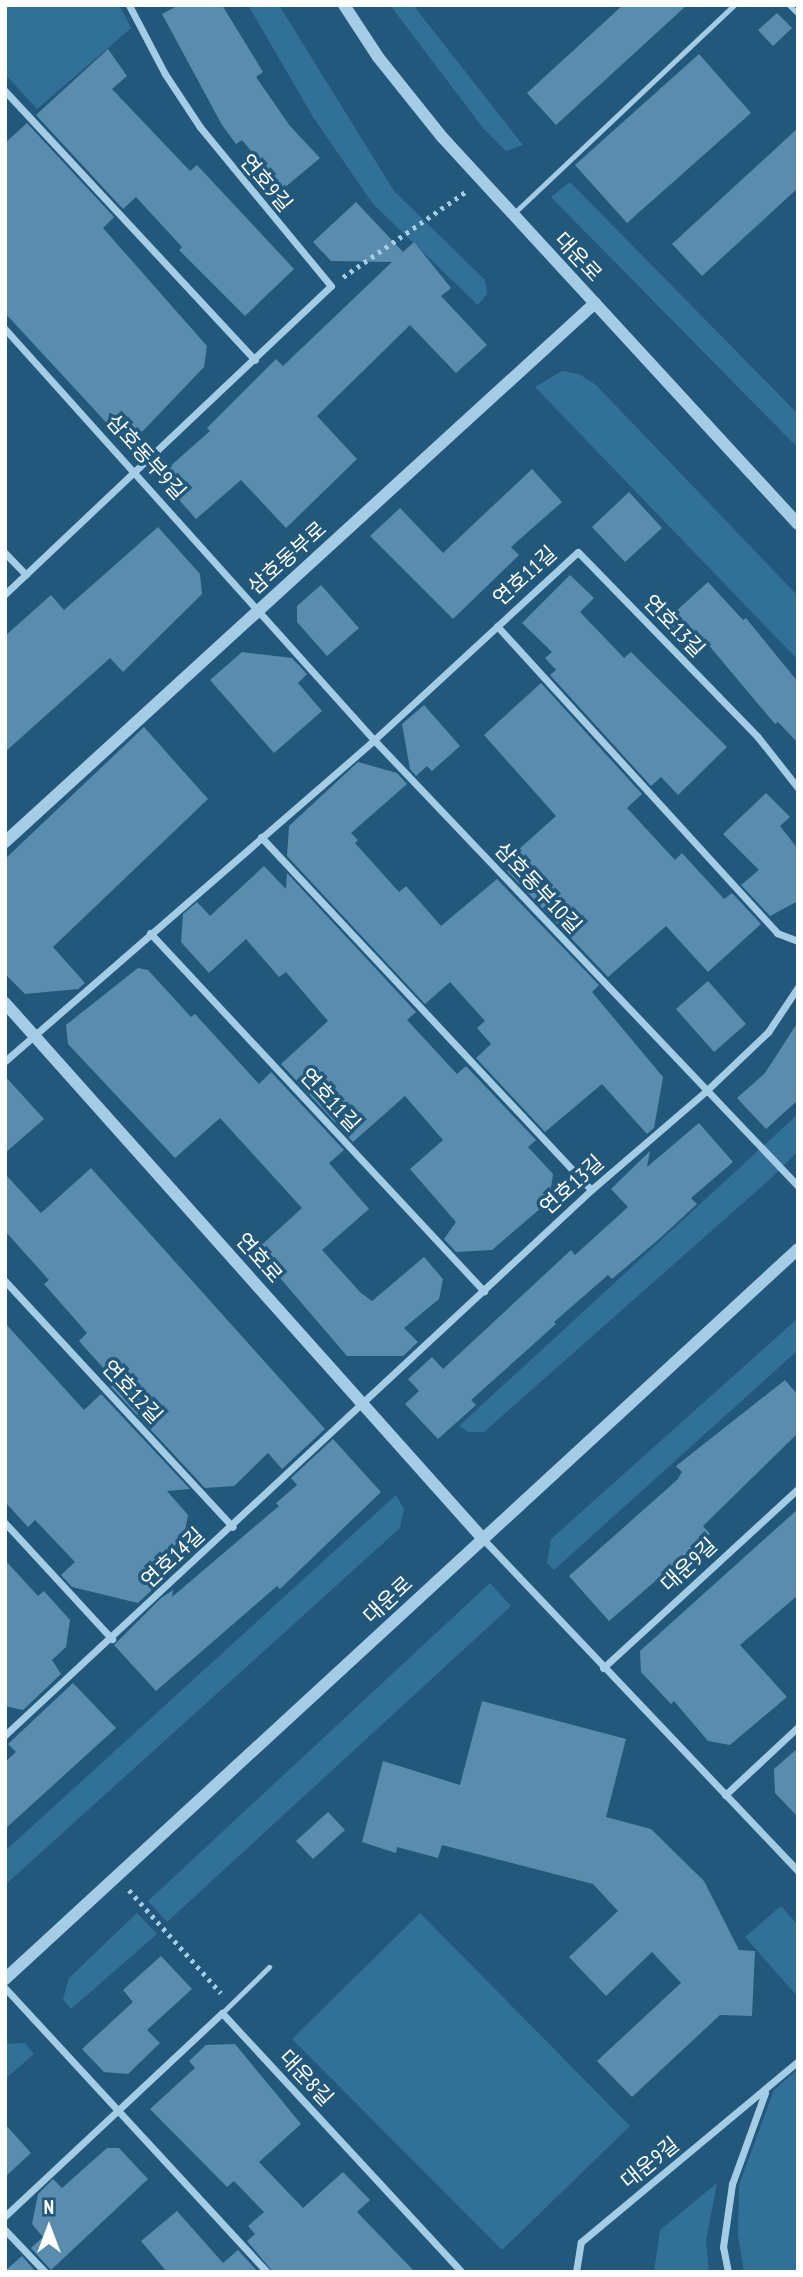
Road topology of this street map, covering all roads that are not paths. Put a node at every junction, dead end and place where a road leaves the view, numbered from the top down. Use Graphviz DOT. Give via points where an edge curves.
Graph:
graph roads {
  1 [pos="129,5"];
  2 [pos="344,5"];
  3 [pos="734,5"];
  4 [pos="789,5"];
  5 [pos="798,14"];
  6 [pos="5,91"];
  7 [pos="513,214"];
  8 [pos="595,303"];
  9 [pos="5,329"];
  10 [pos="254,359"];
  11 [pos="138,473"];
  12 [pos="798,524"];
  13 [pos="578,552"];
  14 [pos="5,553"];
  15 [pos="26,575"];
  16 [pos="5,594"];
  17 [pos="260,609"];
  18 [pos="497,626"];
  19 [pos="374,740"];
  20 [pos="798,788"];
  21 [pos="261,837"];
  22 [pos="5,842"];
  23 [pos="150,933"];
  24 [pos="798,941"];
  25 [pos="798,987"];
  26 [pos="5,1003"];
  27 [pos="33,1034"];
  28 [pos="5,1061"];
  29 [pos="706,1091"];
  30 [pos="798,1186"];
  31 [pos="591,1190"];
  32 [pos="798,1249"];
  33 [pos="5,1281"];
  34 [pos="484,1291"];
  35 [pos="364,1406"];
  36 [pos="798,1489"];
  37 [pos="5,1523"];
  38 [pos="233,1527"];
  39 [pos="483,1539"];
  40 [pos="112,1639"];
  41 [pos="603,1668"];
  42 [pos="798,1727"];
  43 [pos="5,1735"];
  44 [pos="725,1795"];
  45 [pos="798,1871"];
  46 [pos="269,1967"];
  47 [pos="5,1979"];
  48 [pos="5,1988"];
  49 [pos="222,2013"];
  50 [pos="798,2061"];
  51 [pos="765,2092"];
  52 [pos="118,2112"];
  53 [pos="5,2216"];
  54 [pos="5,2230"];
  55 [pos="45,2272"];
  56 [pos="267,2272"];
  57 [pos="463,2272"];
  58 [pos="576,2272"];
  59 [pos="728,2272"];
  1 -- 10 [label="street, 연호9길" via="165,74 200,127 331,286"];
  2 -- 7 [label="street, 대운로" via="378,57"];
  3 -- 7 [label="lane"];
  4 -- 5 [label="lane"];
  6 -- 10 [label="street"];
  7 -- 8 [label="street, 대운로"];
  8 -- 12 [label="street, 대운로"];
  8 -- 17 [label="street, 삼호동부로"];
  9 -- 11 [label="street, 삼호동부9길"];
  10 -- 11 [label="street"];
  11 -- 15 [label="street"];
  11 -- 17 [label="street, 삼호동부9길"];
  13 -- 18 [label="street, 연호11길"];
  13 -- 20 [label="street, 연호13길" via="757,736"];
  14 -- 15 [label="street"];
  15 -- 16 [label="street"];
  17 -- 19 [label="street, 삼호동부10길"];
  17 -- 22 [label="street, 삼호동부로"];
  18 -- 19 [label="street, 연호11길"];
  18 -- 24 [label="street, 연호11길" via="777,933"];
  19 -- 21 [label="street, 연호11길"];
  19 -- 29 [label="street, 삼호동부10길"];
  21 -- 23 [label="street, 연호11길"];
  21 -- 31 [label="street"];
  23 -- 27 [label="street, 연호11길"];
  23 -- 34 [label="street, 연호11길"];
  25 -- 29 [label="street, 연호13길" via="768,1032"];
  26 -- 27 [label="street, 연호로"];
  27 -- 28 [label="street"];
  27 -- 35 [label="street, 연호로"];
  29 -- 30 [label="street, 삼호동부10길"];
  29 -- 31 [label="street, 연호13길"];
  31 -- 34 [label="street, 연호13길"];
  32 -- 39 [label="street, 대운로"];
  33 -- 38 [label="street, 연호12길"];
  34 -- 35 [label="street, 연호13길"];
  35 -- 38 [label="street, 연호14길"];
  35 -- 39 [label="street, 연호로"];
  36 -- 41 [label="street, 대운9길"];
  37 -- 40 [label="street"];
  38 -- 40 [label="street, 연호14길"];
  39 -- 41 [label="street"];
  39 -- 47 [label="street, 대운로"];
  40 -- 43 [label="street, 연호14길"];
  41 -- 44 [label="street"];
  42 -- 44 [label="street"];
  44 -- 45 [label="street"];
  46 -- 49 [label="lane"];
  48 -- 52 [label="street"];
  49 -- 52 [label="street"];
  49 -- 57 [label="street, 대운8길"];
  50 -- 51 [label="street, 대운9길"];
  51 -- 58 [label="street, 대운9길" via="581,2242"];
  51 -- 59 [label="street, 대운9길" via="732,2184 723,2247"];
  52 -- 53 [label="street"];
  52 -- 56 [label="street"];
  54 -- 55 [label="street"];
}
